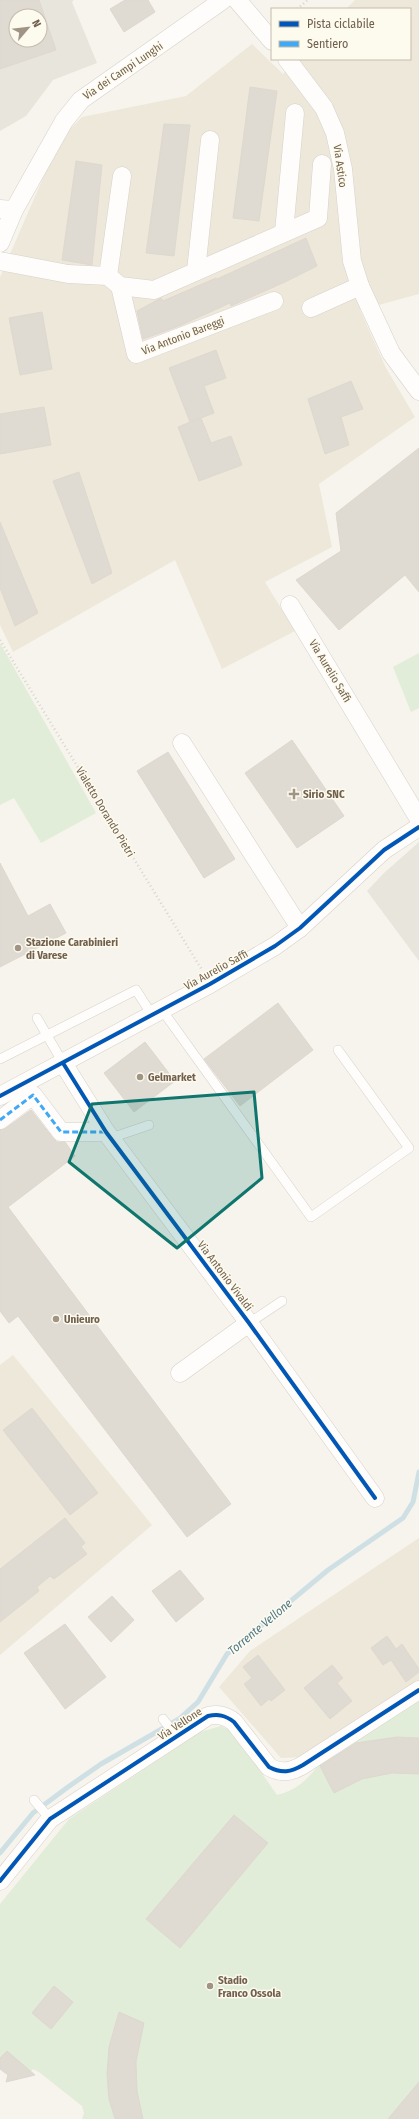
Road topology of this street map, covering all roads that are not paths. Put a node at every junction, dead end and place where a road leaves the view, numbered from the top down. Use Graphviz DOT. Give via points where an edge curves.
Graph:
graph roads {
  1 [pos="223,0"];
  2 [pos="237,0"];
  3 [pos="271,40"];
  4 [pos="288,60"];
  5 [pos="295,113"];
  6 [pos="210,140"];
  7 [pos="322,164"];
  8 [pos="122,176"];
  9 [pos="7,210"];
  10 [pos="284,232"];
  11 [pos="0,243"];
  12 [pos="0,261"];
  13 [pos="196,271"];
  14 [pos="114,281"];
  15 [pos="360,286"];
  16 [pos="274,301"];
  17 [pos="311,308"];
  18 [pos="419,391"];
  19 [pos="290,605"];
  20 [pos="182,744"];
  21 [pos="419,819"];
  22 [pos="419,827"];
  23 [pos="300,928"];
  24 [pos="157,1013"];
  25 [pos="37,1018"];
  26 [pos="47,1035"];
  27 [pos="338,1050"];
  28 [pos="0,1059"];
  29 [pos="63,1063"];
  30 [pos="0,1096"];
  31 [pos="0,1120"];
  32 [pos="149,1125"];
  33 [pos="108,1135"];
  34 [pos="282,1301"];
  35 [pos="249,1323"];
  36 [pos="180,1373"];
  37 [pos="375,1498"];
  38 [pos="419,1690"];
  39 [pos="163,1719"];
  40 [pos="177,1737"];
  41 [pos="34,1800"];
  42 [pos="50,1819"];
  43 [pos="0,1881"];
  1 -- 9 [label="street, Via dei Campi Lunghi" via="81,100 64,121"];
  2 -- 3 [label="street"];
  4 -- 15 [label="street, Via Astico" via="324,108 335,133 342,169 352,261"];
  5 -- 10 [label="street"];
  6 -- 13 [label="street"];
  7 -- 10 [label="street" via="318,218"];
  8 -- 14 [label="street, Via Antonio Bareggi"];
  9 -- 11 [label="street, Via dei Campi Lunghi"];
  10 -- 13 [label="street"];
  12 -- 14 [label="street"];
  13 -- 14 [label="street" via="154,290"];
  14 -- 16 [label="street, Via Antonio Bareggi" via="136,354"];
  15 -- 17 [label="street"];
  15 -- 18 [label="street, Via Astico" via="391,353"];
  19 -- 21 [label="street, Via Aurelio Saffi"];
  20 -- 23 [label="street"];
  22 -- 23 [label="street, Via Aurelio Saffi" via="378,855"];
  23 -- 24 [label="street, Via Aurelio Saffi" via="275,946"];
  24 -- 26 [label="lane" via="136,990"];
  24 -- 27 [label="lane" via="311,1217 409,1148"];
  24 -- 29 [label="street, Via Aurelio Saffi"];
  25 -- 26 [label="lane"];
  26 -- 28 [label="lane"];
  26 -- 29 [label="lane"];
  29 -- 30 [label="street, Via Aurelio Saffi"];
  29 -- 33 [label="street, Via Antonio Vivaldi"];
  31 -- 33 [label="street" via="33,1095 61,1132"];
  32 -- 33 [label="lane"];
  33 -- 35 [label="street, Via Antonio Vivaldi"];
  34 -- 35 [label="lane"];
  35 -- 36 [label="street, Via Antonio Vivaldi"];
  35 -- 37 [label="street, Via Antonio Vivaldi"];
  38 -- 40 [label="street, Via Vellone" via="292,1771 280,1772 269,1767 227,1716 208,1716"];
  39 -- 40 [label="lane"];
  40 -- 42 [label="street, Via Vellone"];
  41 -- 42 [label="lane"];
  42 -- 43 [label="street, Via Vellone"];
}
